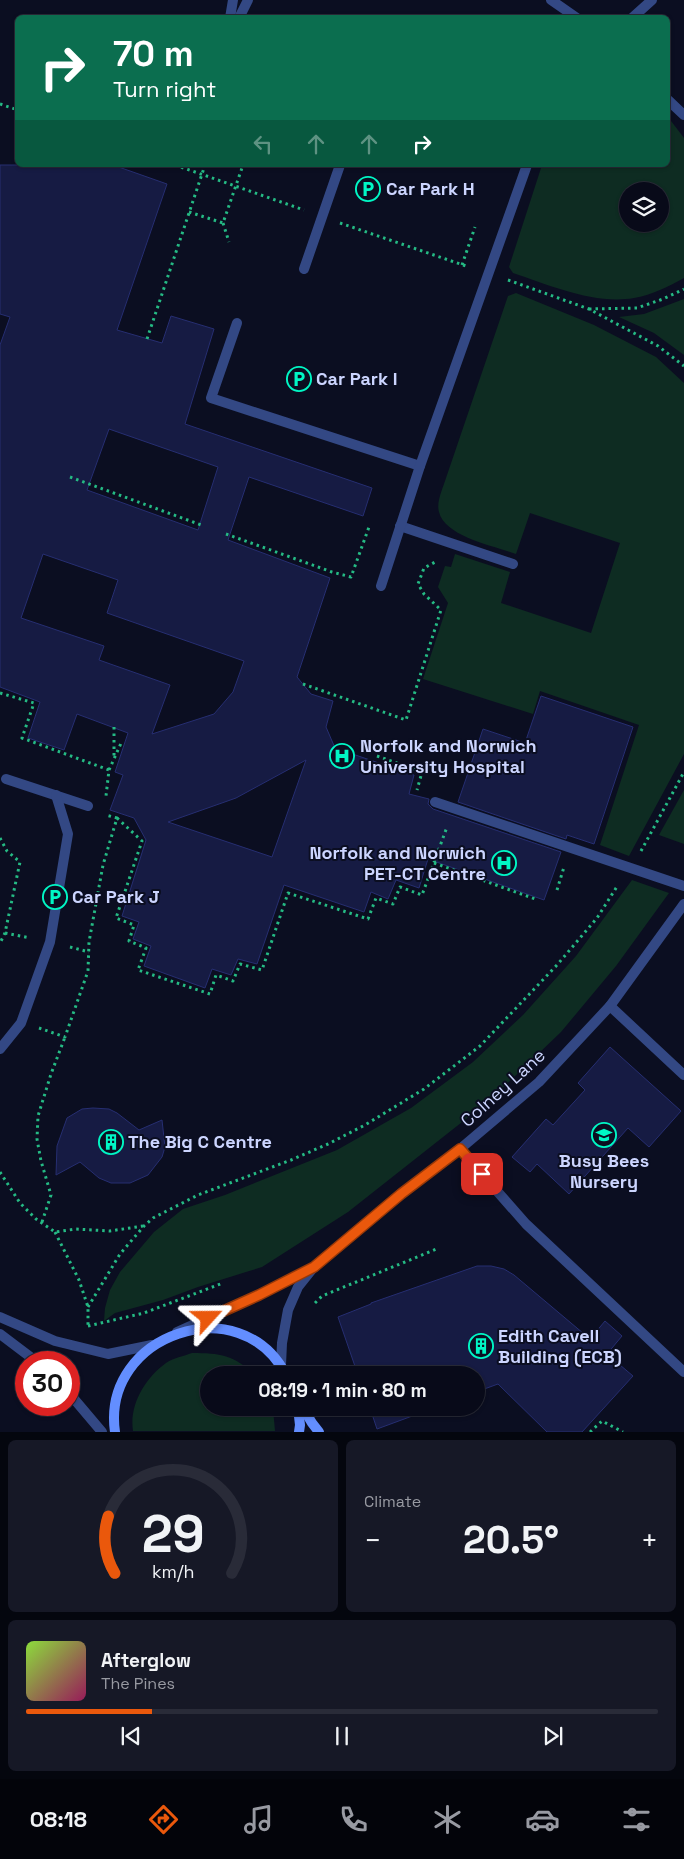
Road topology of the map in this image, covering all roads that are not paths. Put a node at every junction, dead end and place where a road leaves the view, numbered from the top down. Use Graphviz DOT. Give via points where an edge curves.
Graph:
graph roads {
  1 [pos="233,0"];
  2 [pos="248,0"];
  3 [pos="551,0"];
  4 [pos="652,0"];
  5 [pos="230,15"];
  6 [pos="240,15"];
  7 [pos="574,15"];
  8 [pos="635,15"];
  9 [pos="670,102"];
  10 [pos="684,115"];
  11 [pos="339,167"];
  12 [pos="527,167"];
  13 [pos="304,269"];
  14 [pos="238,323"];
  15 [pos="420,466"];
  16 [pos="400,526"];
  17 [pos="513,564"];
  18 [pos="381,586"];
  19 [pos="6,779"];
  20 [pos="56,795"];
  21 [pos="435,802"];
  22 [pos="88,806"];
  23 [pos="684,886"];
  24 [pos="684,904"];
  25 [pos="610,1006"];
  26 [pos="0,1049"];
  27 [pos="684,1075"];
  28 [pos="460,1149"];
  29 [pos="314,1267"];
  30 [pos="0,1317"];
  31 [pos="0,1334"];
  32 [pos="175,1334"];
  33 [pos="152,1346"];
  34 [pos="22,1351"];
  35 [pos="281,1365"];
  36 [pos="684,1372"];
  37 [pos="80,1406"];
  38 [pos="299,1416"];
  39 [pos="308,1416"];
  40 [pos="102,1432"];
  41 [pos="115,1432"];
  42 [pos="299,1432"];
  43 [pos="319,1432"];
  1 -- 5 [label="street"];
  2 -- 6 [label="street"];
  3 -- 7 [label="street"];
  4 -- 8 [label="street"];
  9 -- 10 [label="street"];
  11 -- 13 [label="street"];
  12 -- 15 [label="street"];
  14 -- 15 [label="street" via="212,398"];
  15 -- 16 [label="street"];
  16 -- 17 [label="street"];
  16 -- 18 [label="street"];
  19 -- 20 [label="street"];
  20 -- 22 [label="street"];
  20 -- 26 [label="street" via="68,834 50,942 21,1023"];
  21 -- 23 [label="street"];
  24 -- 25 [label="street, Colney Lane"];
  25 -- 27 [label="street"];
  25 -- 28 [label="street, Colney Lane" via="539,1082"];
  28 -- 29 [label="street, Colney Lane"];
  28 -- 36 [label="street" via="526,1224"];
  29 -- 32 [label="street, Colney Lane"];
  29 -- 35 [label="street, Colney Lane" via="298,1287 288,1310"];
  30 -- 33 [label="street" via="55,1341 108,1354"];
  31 -- 34 [label="street"];
  32 -- 33 [label="street, Colney Lane"];
  32 -- 35 [label="street, Colney Lane" via="198,1328 222,1329 244,1336 264,1348"];
  33 -- 41 [label="street, Colney Lane" via="132,1366 118,1392"];
  37 -- 40 [label="street"];
  38 -- 42 [label="street"];
  39 -- 43 [label="street"];
}
